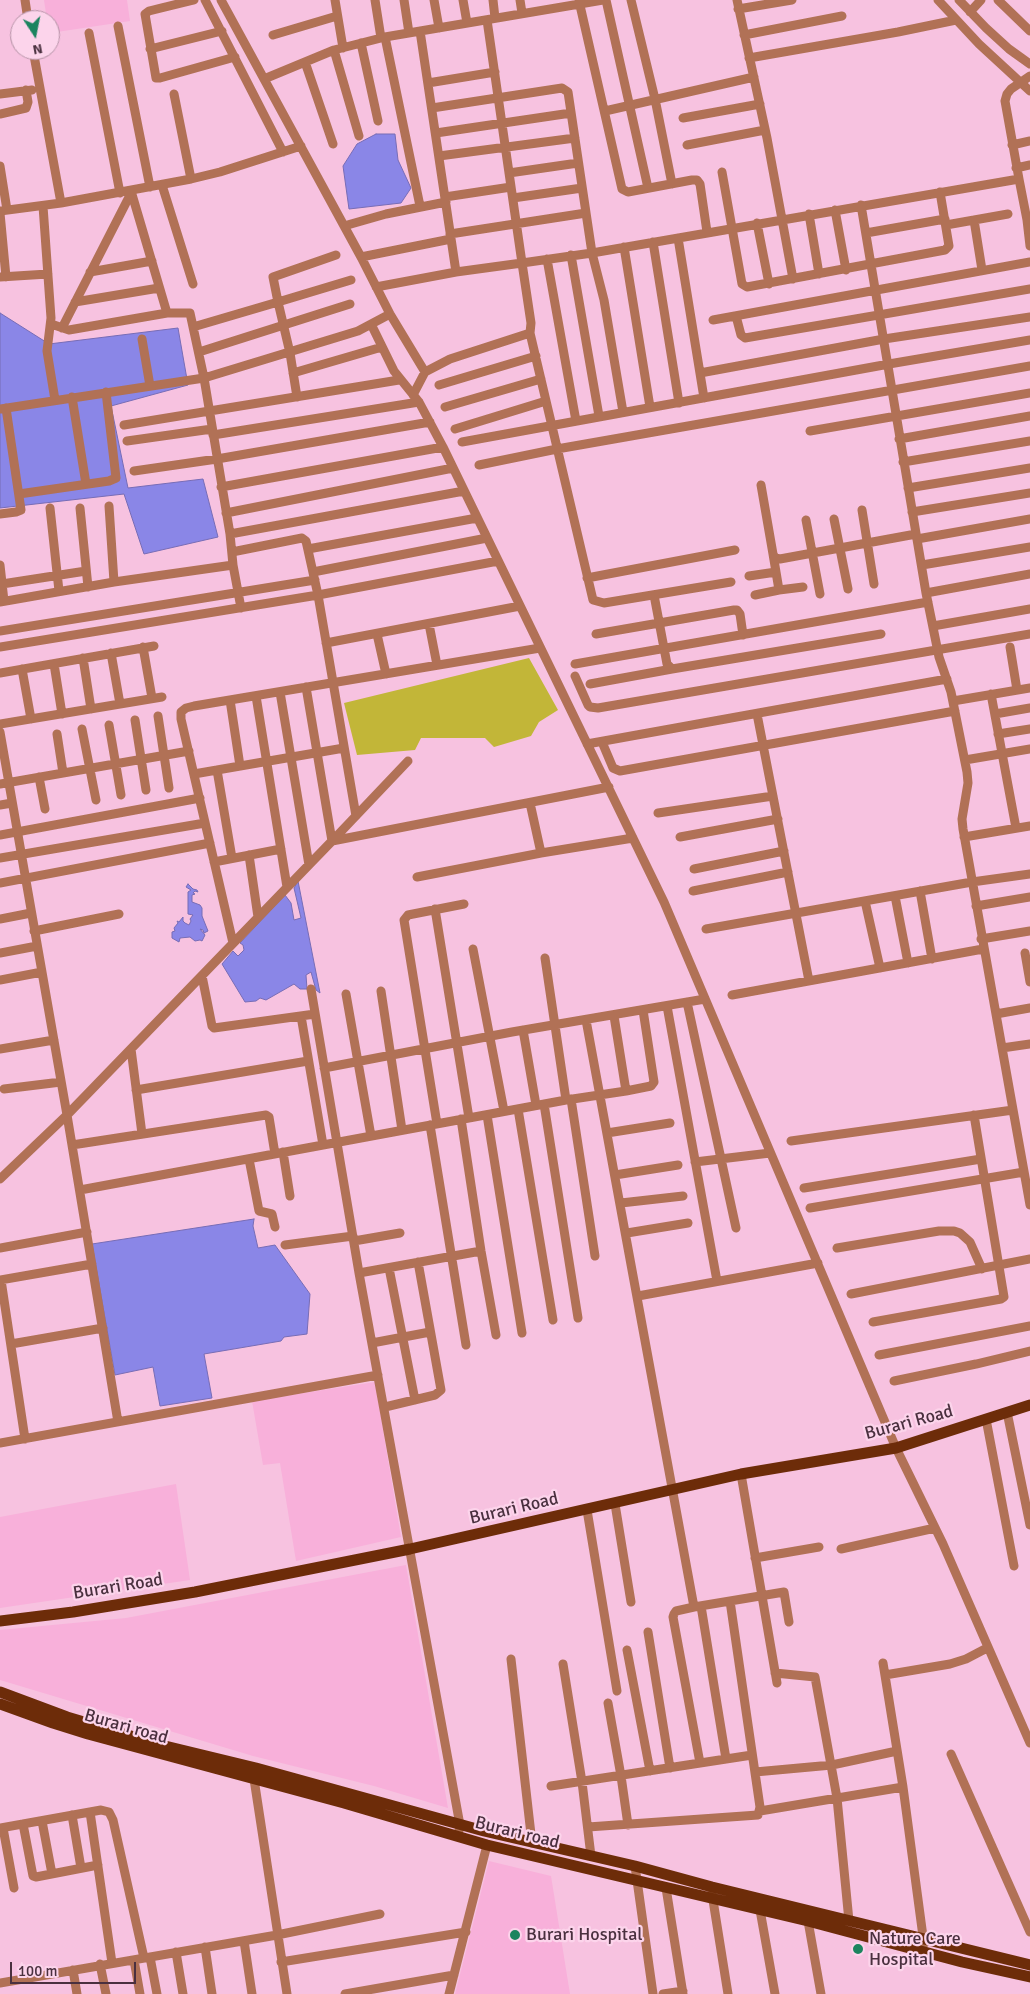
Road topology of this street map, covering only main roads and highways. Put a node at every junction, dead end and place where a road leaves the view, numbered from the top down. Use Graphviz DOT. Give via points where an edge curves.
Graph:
graph roads {
  1 [pos="1030,1407"];
  2 [pos="0,1621"];
  3 [pos="0,1692"];
  4 [pos="0,1704"];
  5 [pos="255,1774"];
  6 [pos="459,1830"];
  7 [pos="1030,1965"];
  8 [pos="1030,1976"];
  1 -- 2 [label="main road, Burari Road" via="902,1446 742,1474 410,1549 135,1603"];
  3 -- 5 [label="main road, Burari road" via="67,1717"];
  4 -- 5 [label="main road, Burari road" via="53,1724"];
  5 -- 6 [label="main road, Burari road"];
  6 -- 7 [label="main road, Burari road" via="635,1866"];
  6 -- 8 [label="main road, Burari road" via="487,1844"];
}
